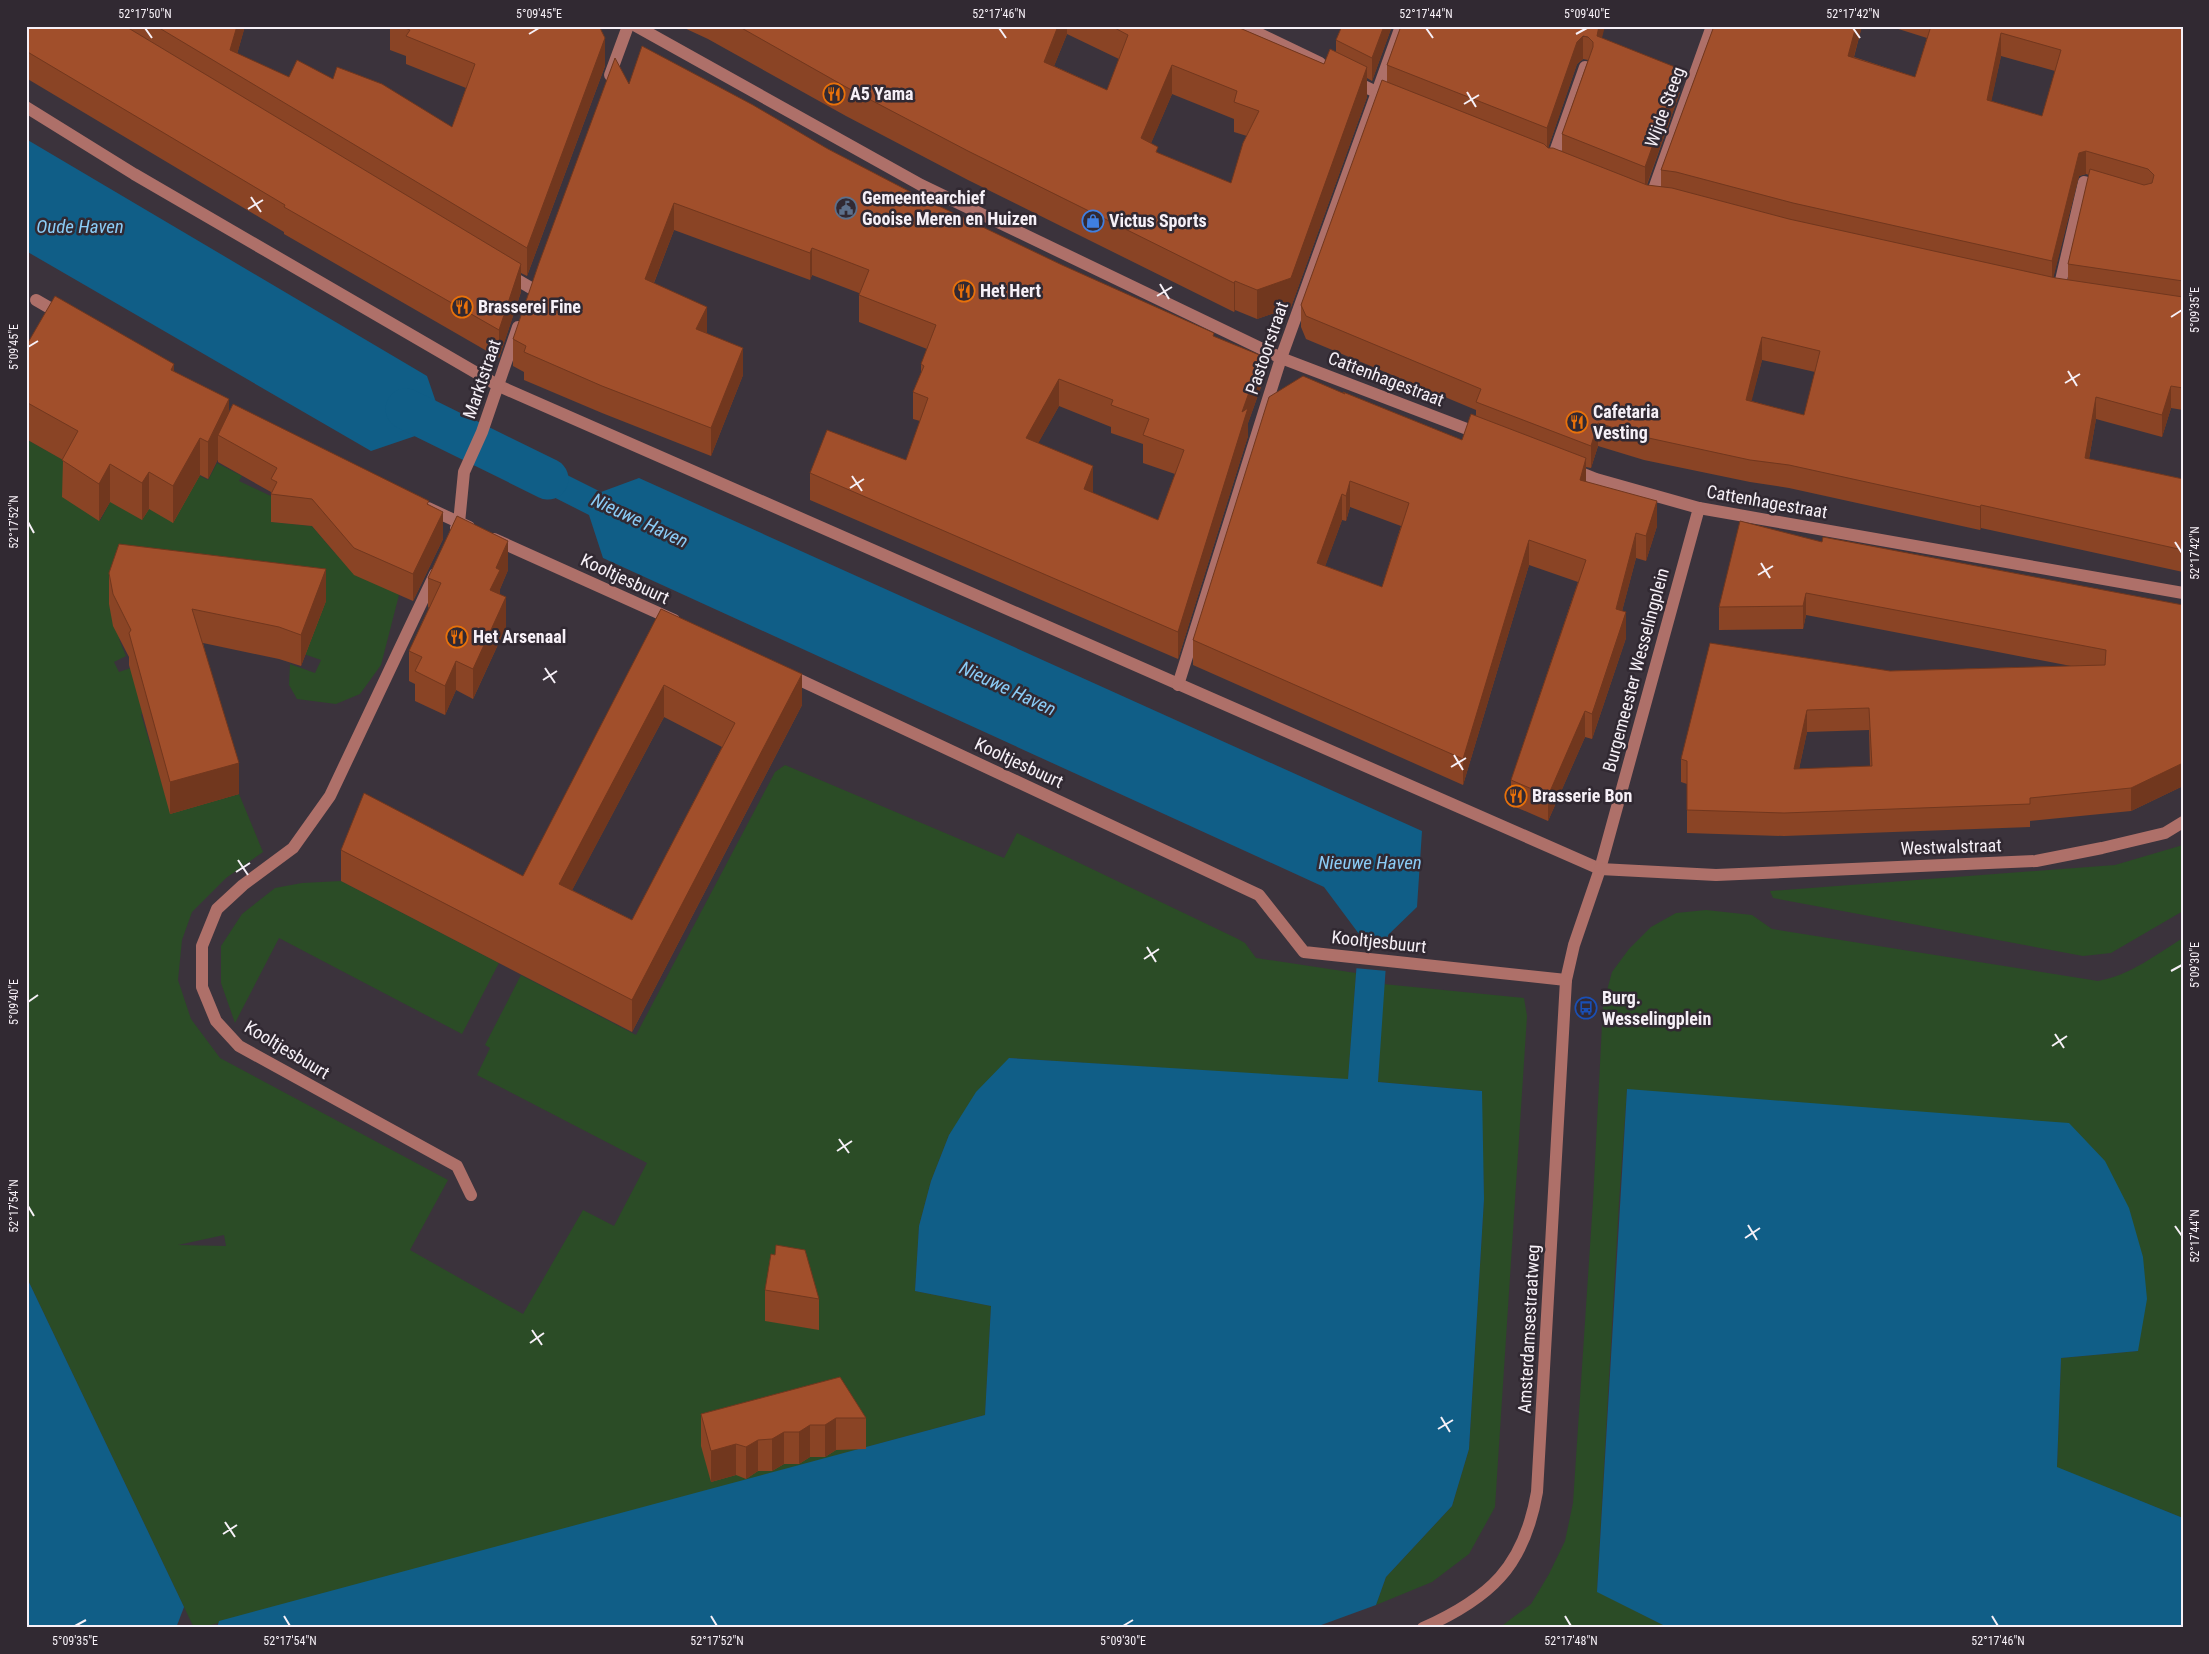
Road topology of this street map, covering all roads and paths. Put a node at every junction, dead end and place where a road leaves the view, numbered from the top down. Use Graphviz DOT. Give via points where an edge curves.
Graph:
graph roads {
  1 [pos="628,26"];
  2 [pos="636,26"];
  3 [pos="1243,26"];
  4 [pos="1401,26"];
  5 [pos="1712,26"];
  6 [pos="1585,67"];
  7 [pos="604,92"];
  8 [pos="1376,92"];
  9 [pos="1403,104"];
  10 [pos="26,107"];
  11 [pos="1564,168"];
  12 [pos="2120,193"];
  13 [pos="1666,202"];
  14 [pos="498,268"];
  15 [pos="531,288"];
  16 [pos="2057,293"];
  17 [pos="36,300"];
  18 [pos="522,315"];
  19 [pos="70,320"];
  20 [pos="1281,358"];
  21 [pos="499,386"];
  22 [pos="1494,440"];
  23 [pos="1558,464"];
  24 [pos="415,502"];
  25 [pos="1699,508"];
  26 [pos="459,523"];
  27 [pos="450,541"];
  28 [pos="442,558"];
  29 [pos="2183,593"];
  30 [pos="688,627"];
  31 [pos="778,669"];
  32 [pos="1178,685"];
  33 [pos="2183,822"];
  34 [pos="1600,869"];
  35 [pos="1566,980"];
  36 [pos="471,1196"];
  37 [pos="1423,1628"];
  1 -- 7 [label="street"];
  2 -- 20 [label="street, Cattenhagestraat" via="921,185"];
  3 -- 8 [label="street"];
  4 -- 8 [label="street, Pastoorstraat"];
  5 -- 13 [label="street, Wijde Steeg" via="1646,198"];
  6 -- 11 [label="street" via="1546,161"];
  8 -- 9 [label="street"];
  8 -- 20 [label="street, Pastoorstraat"];
  10 -- 21 [label="street" via="134,174"];
  12 -- 16 [label="street" via="2084,182"];
  14 -- 15 [label="street"];
  17 -- 19 [label="street"];
  18 -- 21 [label="street, Marktstraat"];
  20 -- 22 [label="street, Cattenhagestraat"];
  20 -- 32 [label="street, Pastoorstraat"];
  21 -- 26 [label="street, Marktstraat" via="464,472"];
  21 -- 32 [label="street"];
  23 -- 25 [label="street, Cattenhagestraat" via="1596,479"];
  24 -- 26 [label="street, Kooltjesbuurt"];
  25 -- 29 [label="street, Cattenhagestraat"];
  25 -- 34 [label="street, Burgemeester Wesselingplein"];
  26 -- 27 [label="street"];
  26 -- 30 [label="street, Kooltjesbuurt"];
  28 -- 36 [label="street, Kooltjesbuurt" via="330,796 293,848 217,909 202,946 202,986 216,1021 239,1046 457,1166"];
  31 -- 35 [label="street, Kooltjesbuurt" via="1259,895 1304,952"];
  32 -- 34 [label="street"];
  33 -- 34 [label="street, Westwalstraat" via="2165,833 2036,861 1716,875"];
  34 -- 35 [label="street, Burgemeester Wesselingplein" via="1574,945"];
  35 -- 37 [label="street, Amsterdamsestraatweg" via="1538,1482 1533,1515 1524,1541 1495,1583 1479,1598"];
}
